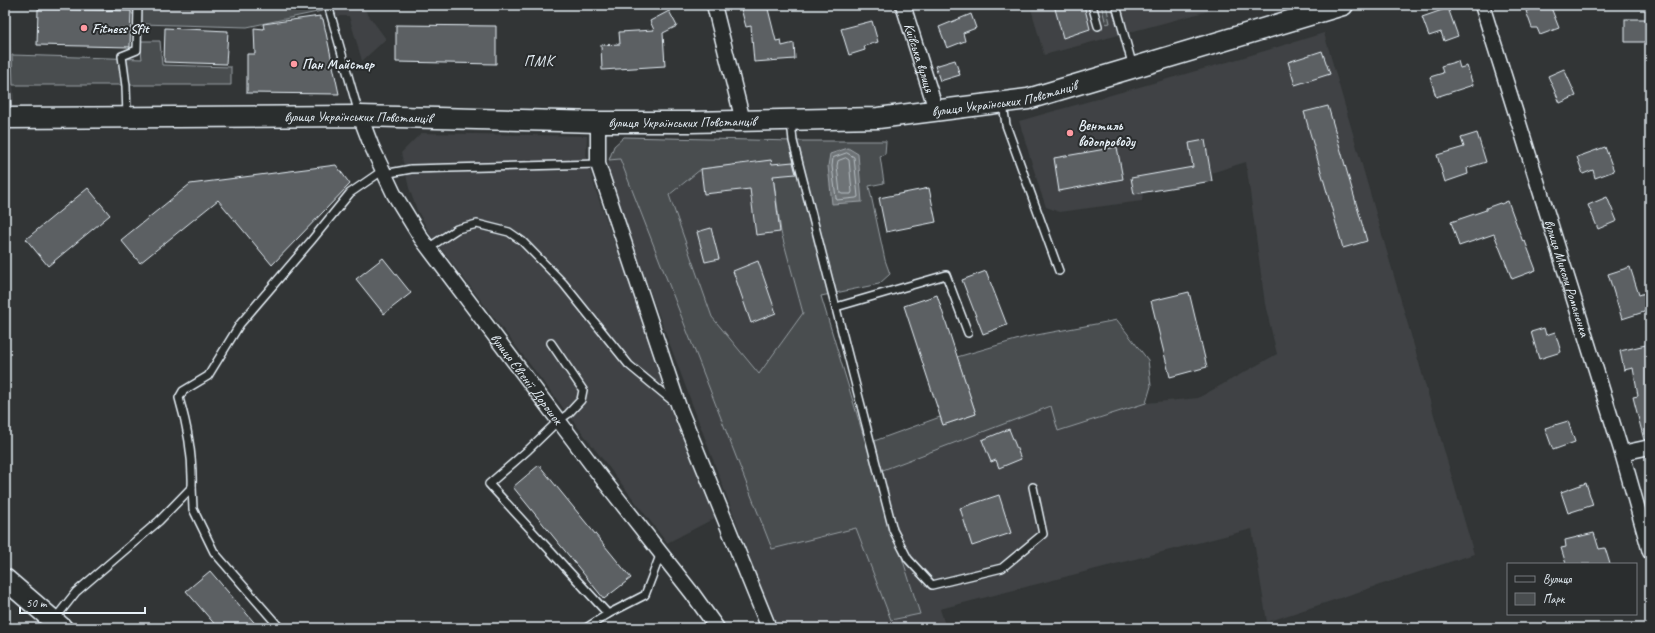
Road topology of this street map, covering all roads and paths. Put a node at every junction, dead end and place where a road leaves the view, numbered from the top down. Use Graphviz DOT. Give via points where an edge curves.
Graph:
graph roads {
  1 [pos="138,5"];
  2 [pos="328,5"];
  3 [pos="714,5"];
  4 [pos="903,5"];
  5 [pos="1092,5"];
  6 [pos="1116,5"];
  7 [pos="1343,5"];
  8 [pos="1482,5"];
  9 [pos="1098,26"];
  10 [pos="5,63"];
  11 [pos="1133,68"];
  12 [pos="1002,102"];
  13 [pos="936,110"];
  14 [pos="360,116"];
  15 [pos="127,117"];
  16 [pos="6,118"];
  17 [pos="743,121"];
  18 [pos="791,121"];
  19 [pos="598,122"];
  20 [pos="598,164"];
  21 [pos="383,172"];
  22 [pos="428,248"];
  23 [pos="1059,271"];
  24 [pos="836,307"];
  25 [pos="968,333"];
  26 [pos="551,343"];
  27 [pos="679,407"];
  28 [pos="558,421"];
  29 [pos="1650,447"];
  30 [pos="1622,453"];
  31 [pos="192,487"];
  32 [pos="1032,487"];
  33 [pos="1650,552"];
  34 [pos="661,553"];
  35 [pos="5,578"];
  36 [pos="608,614"];
  37 [pos="54,626"];
  38 [pos="280,628"];
  39 [pos="586,628"];
  40 [pos="717,628"];
  41 [pos="769,628"];
  1 -- 15 [label="lane" via="137,50 122,56"];
  2 -- 14 [label="lane"];
  3 -- 17 [label="street"];
  4 -- 13 [label="street, Київська вулиця"];
  5 -- 9 [label="lane"];
  6 -- 11 [label="lane"];
  7 -- 11 [label="street, вулиця Українських Повстанців"];
  8 -- 30 [label="street, вулиця Миколи Романенка"];
  10 -- 16 [label="lane"];
  11 -- 12 [label="street, вулиця Українських Повстанців" via="1028,99"];
  12 -- 13 [label="street, вулиця Українських Повстанців"];
  12 -- 23 [label="lane" via="1006,125"];
  13 -- 18 [label="street, вулиця Українських Повстанців" via="878,118"];
  14 -- 15 [label="street, вулиця Українських Повстанців"];
  14 -- 19 [label="street, вулиця Українських Повстанців"];
  14 -- 21 [label="street, вулиця Євгенії Дорошок"];
  15 -- 16 [label="street, вулиця Українських Повстанців"];
  17 -- 18 [label="street, вулиця Українських Повстанців"];
  17 -- 19 [label="street, вулиця Українських Повстанців"];
  18 -- 24 [label="lane" via="793,141"];
  19 -- 20 [label="street"];
  20 -- 21 [label="lane"];
  20 -- 27 [label="street"];
  21 -- 22 [label="street, вулиця Євгенії Дорошок" via="404,212"];
  21 -- 31 [label="lane" via="350,193 240,324 208,376 183,391 179,398 193,463"];
  22 -- 27 [label="lane" via="458,229 477,224 509,232 522,241 563,283 629,365"];
  22 -- 28 [label="street, вулиця Євгенії Дорошок"];
  24 -- 25 [label="lane" via="946,275"];
  24 -- 32 [label="lane" via="893,530 908,559 932,585 1002,568 1043,534"];
  26 -- 28 [label="lane" via="583,390 581,400"];
  27 -- 41 [label="street"];
  28 -- 34 [label="street, вулиця Євгенії Дорошок"];
  28 -- 36 [label="lane" via="489,484"];
  29 -- 30 [label="street"];
  30 -- 33 [label="street, вулиця Миколи Романенка"];
  31 -- 37 [label="lane" via="159,522 76,592"];
  31 -- 38 [label="lane" via="192,509 214,552"];
  34 -- 36 [label="lane" via="645,595"];
  34 -- 40 [label="street, вулиця Євгенії Дорошок"];
  35 -- 37 [label="street"];
  36 -- 39 [label="lane"];
}
